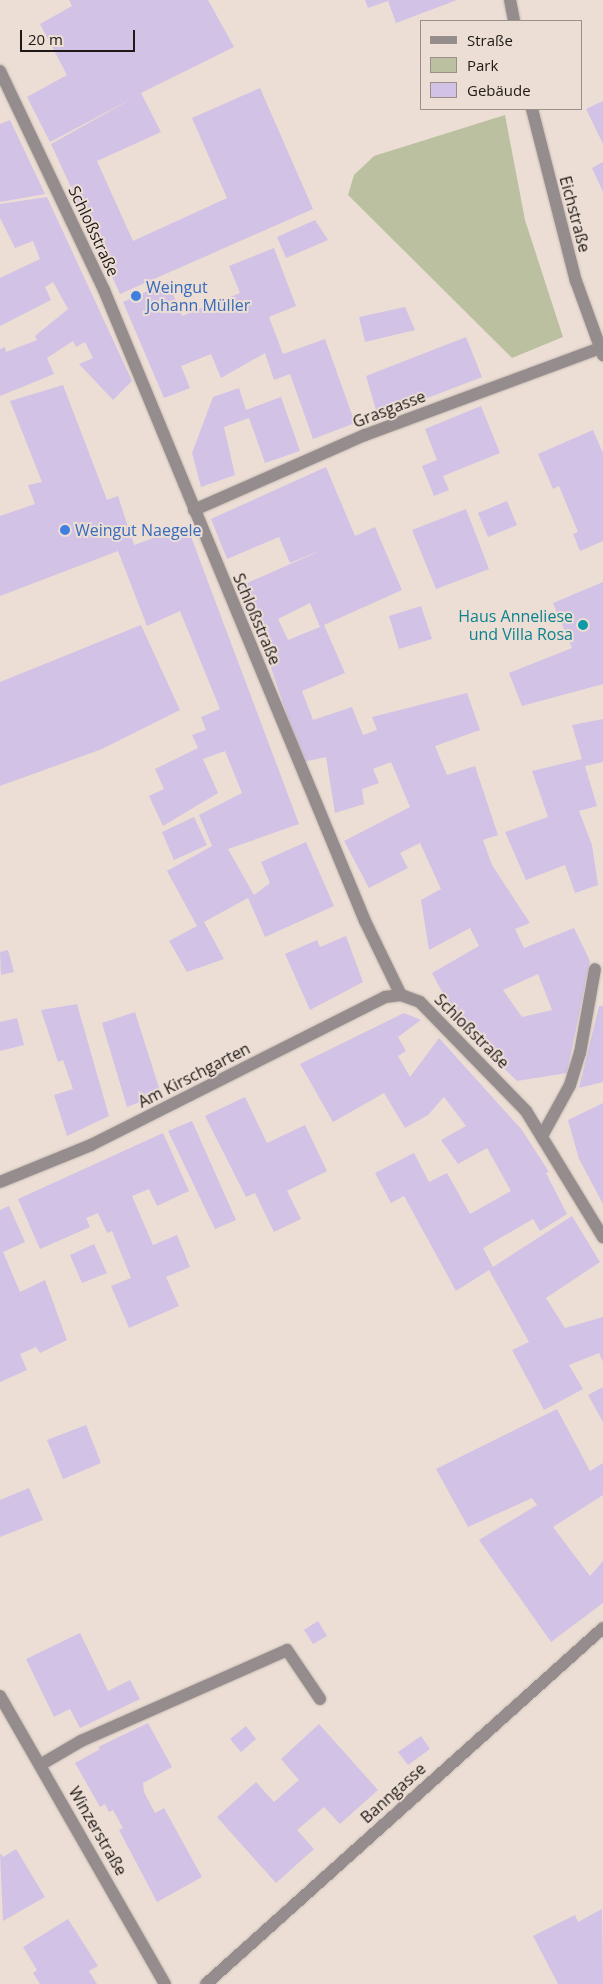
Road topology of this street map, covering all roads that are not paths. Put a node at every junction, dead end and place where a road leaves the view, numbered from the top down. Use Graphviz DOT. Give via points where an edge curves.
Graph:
graph roads {
  1 [pos="510,0"];
  2 [pos="514,20"];
  3 [pos="0,71"];
  4 [pos="532,110"];
  5 [pos="601,352"];
  6 [pos="194,510"];
  7 [pos="595,970"];
  8 [pos="401,995"];
  9 [pos="542,1136"];
  10 [pos="0,1182"];
  11 [pos="603,1237"];
  12 [pos="603,1628"];
  13 [pos="0,1696"];
  14 [pos="320,1699"];
  15 [pos="40,1765"];
  16 [pos="165,1984"];
  17 [pos="206,1984"];
  1 -- 2 [label="street"];
  3 -- 6 [label="street, Schloßstraße" via="104,290"];
  4 -- 5 [label="street, Eichstraße" via="556,211"];
  5 -- 6 [label="street, Grasgasse" via="364,435"];
  6 -- 8 [label="street, Schloßstraße" via="364,921"];
  7 -- 9 [label="street" via="580,1054 570,1085"];
  8 -- 9 [label="street, Schloßstraße" via="420,1002 484,1064 526,1111"];
  8 -- 10 [label="street, Am Kirschgarten" via="385,997 92,1145"];
  9 -- 11 [label="street, Schloßstraße"];
  12 -- 17 [label="street, Banngasse"];
  13 -- 15 [label="street, Winzerstraße"];
  14 -- 15 [label="street" via="286,1650 81,1741"];
  15 -- 16 [label="street, Winzerstraße"];
}
